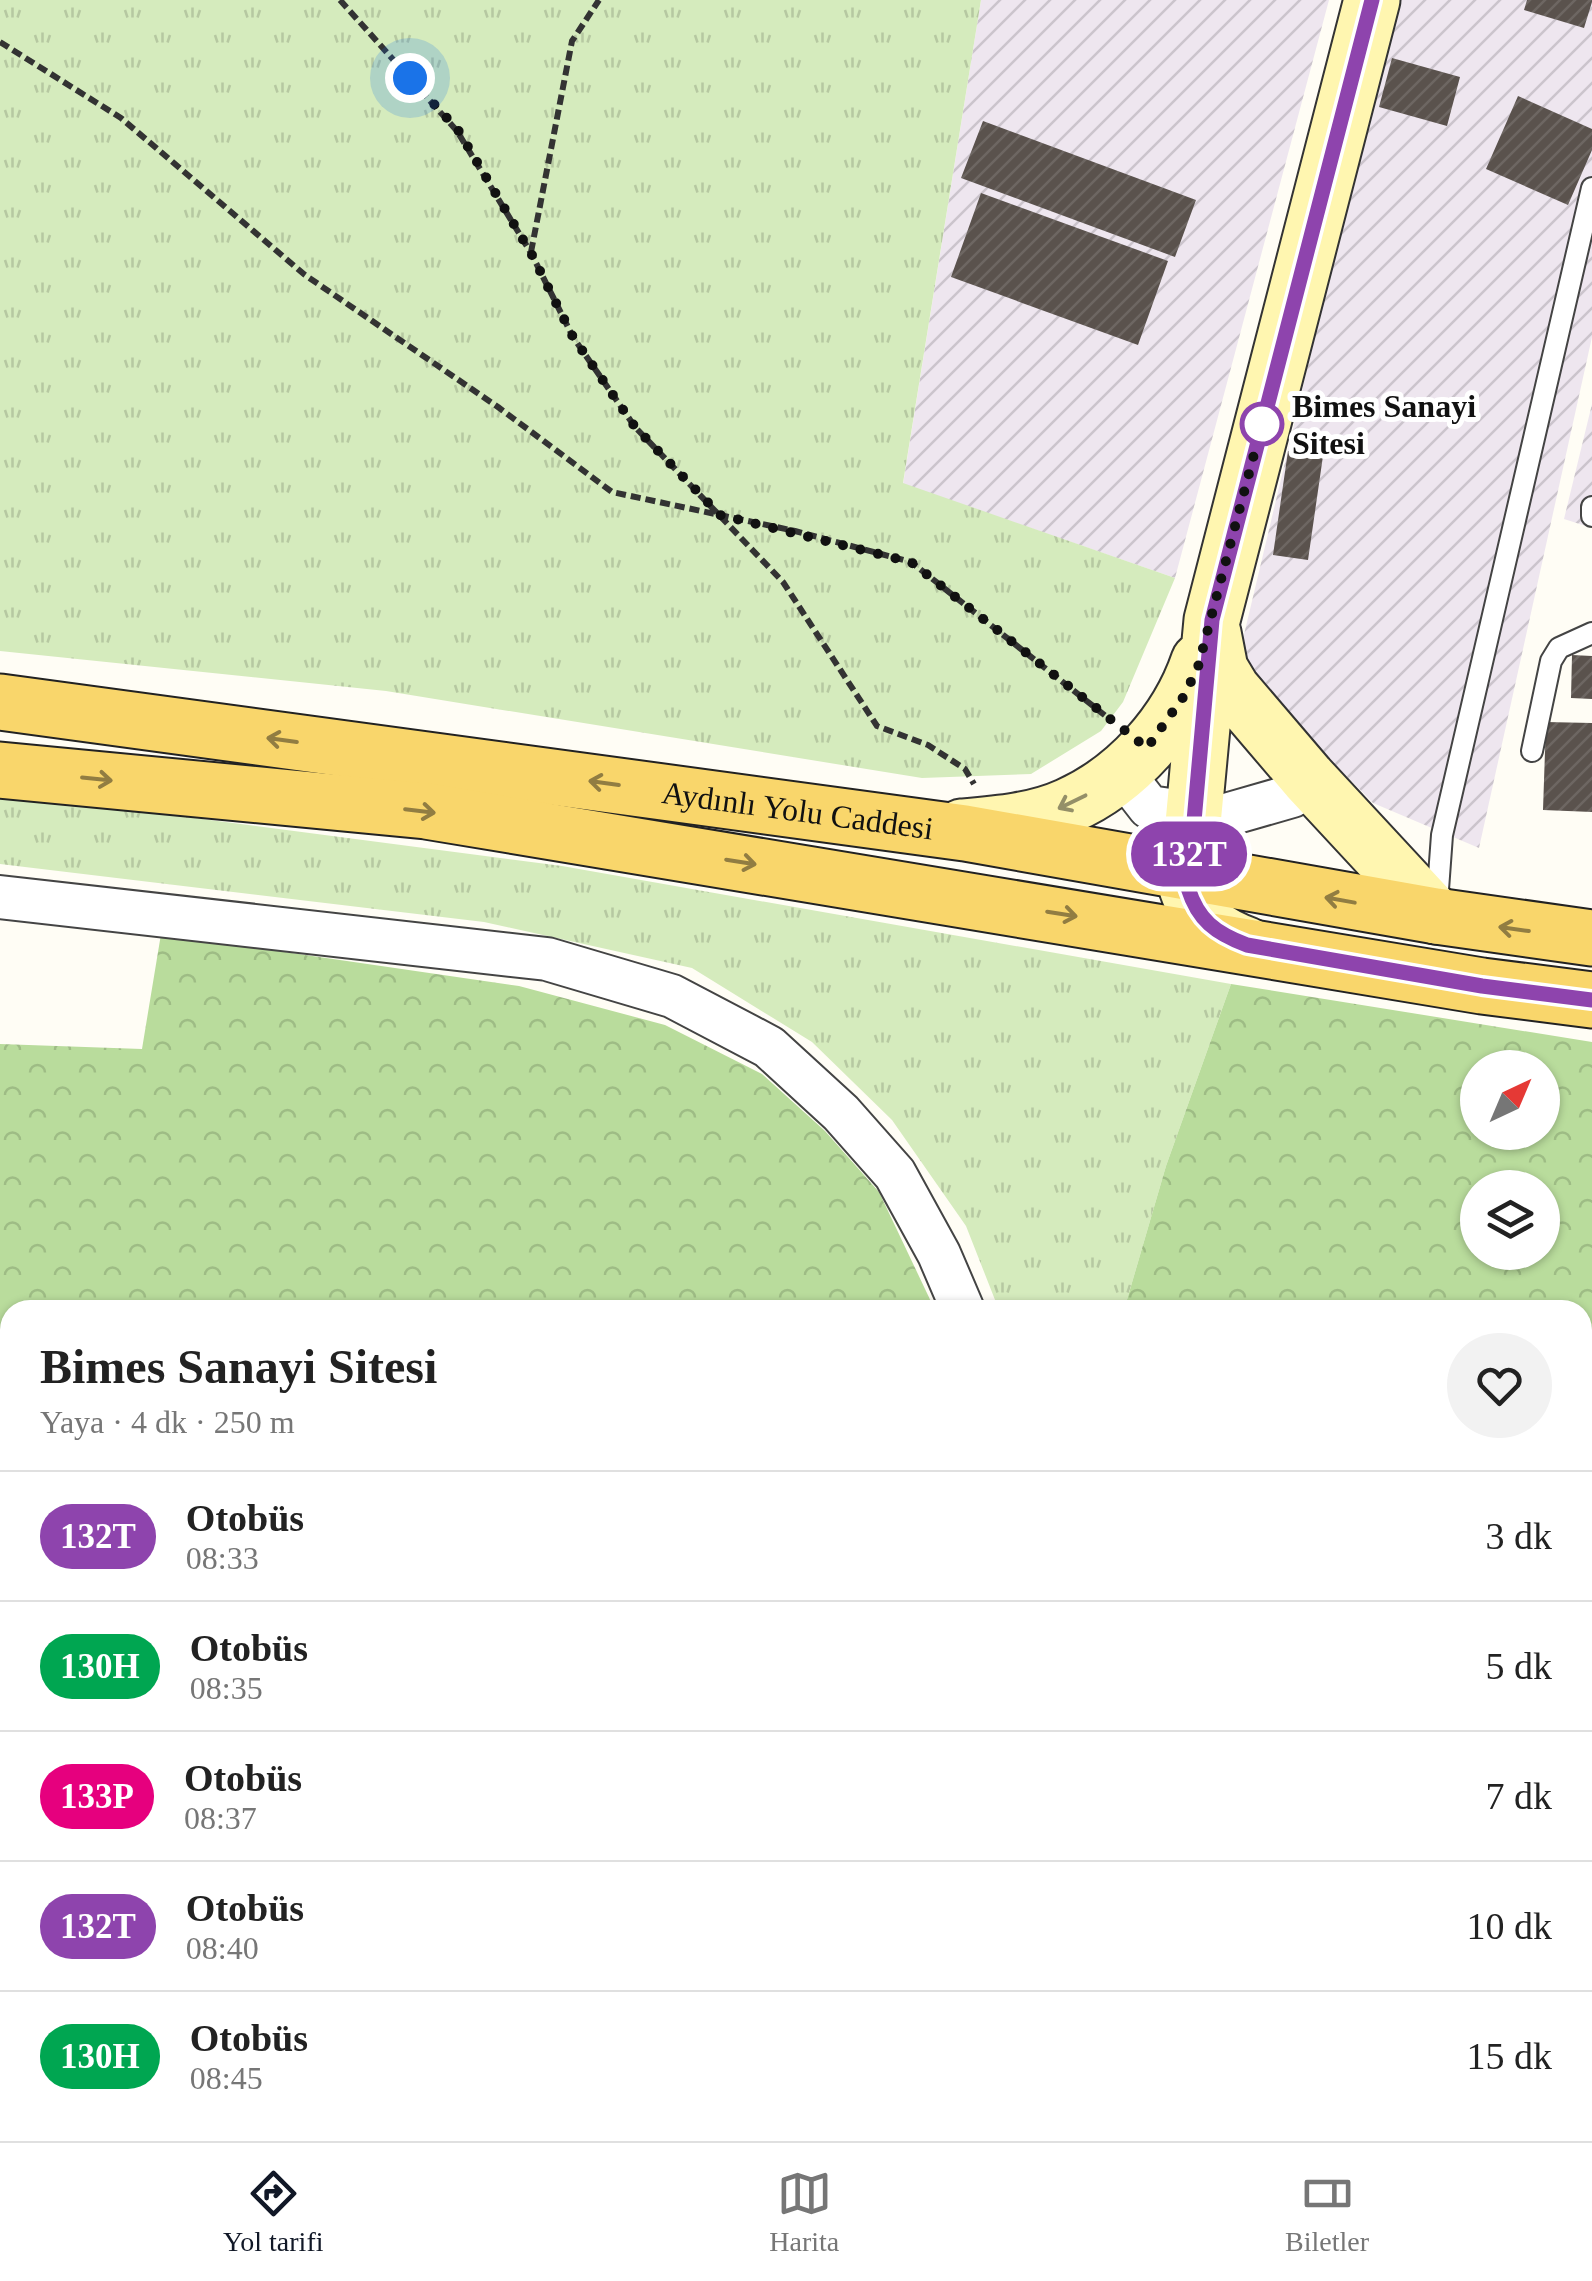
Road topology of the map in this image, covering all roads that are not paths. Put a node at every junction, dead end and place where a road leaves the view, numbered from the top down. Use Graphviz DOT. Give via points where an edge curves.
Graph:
graph roads {
  1 [pos="1372,0"];
  2 [pos="1592,188"];
  3 [pos="1592,507"];
  4 [pos="1592,516"];
  5 [pos="1212,620"];
  6 [pos="1592,633"];
  7 [pos="0,702"];
  8 [pos="1532,751"];
  9 [pos="1300,768"];
  10 [pos="0,770"];
  11 [pos="1152,785"];
  12 [pos="934,829"];
  13 [pos="1164,869"];
  14 [pos="0,898"];
  15 [pos="1436,916"];
  16 [pos="1132,926"];
  17 [pos="1592,938"];
  18 [pos="1247,945"];
  19 [pos="1592,1000"];
  20 [pos="960,1300"];
  1 -- 5 [label="street"];
  2 -- 15 [label="lane" via="1442,835"];
  3 -- 4 [label="lane"];
  5 -- 9 [label="street" via="1214,652 1232,689"];
  5 -- 11 [label="street"];
  5 -- 11 [label="street"];
  6 -- 8 [label="lane" via="1559,648 1551,661"];
  12 -- 7 [label="main road, Aydınlı Yolu Caddesi, one-way"];
  9 -- 11 [label="street" via="1270,748 1251,746 1231,750 1202,780"];
  9 -- 15 [label="street"];
  10 -- 16 [label="main road, Aydınlı Yolu Caddesi, one-way" via="426,811"];
  11 -- 12 [label="street, one-way" via="1030,818"];
  11 -- 13 [label="street"];
  12 -- 13 [label="main road, Aydınlı Yolu Caddesi"];
  15 -- 13 [label="main road, Aydınlı Yolu Caddesi, one-way"];
  13 -- 16 [label="street"];
  13 -- 18 [label="street" via="1188,888 1206,924"];
  14 -- 20 [label="street" via="547,960 672,996 768,1047 841,1113 895,1174"];
  17 -- 15 [label="main road, Aydınlı Yolu Caddesi, one-way"];
  16 -- 18 [label="main road, Aydınlı Yolu Caddesi"];
  18 -- 19 [label="main road, Aydınlı Yolu Caddesi"];
}
